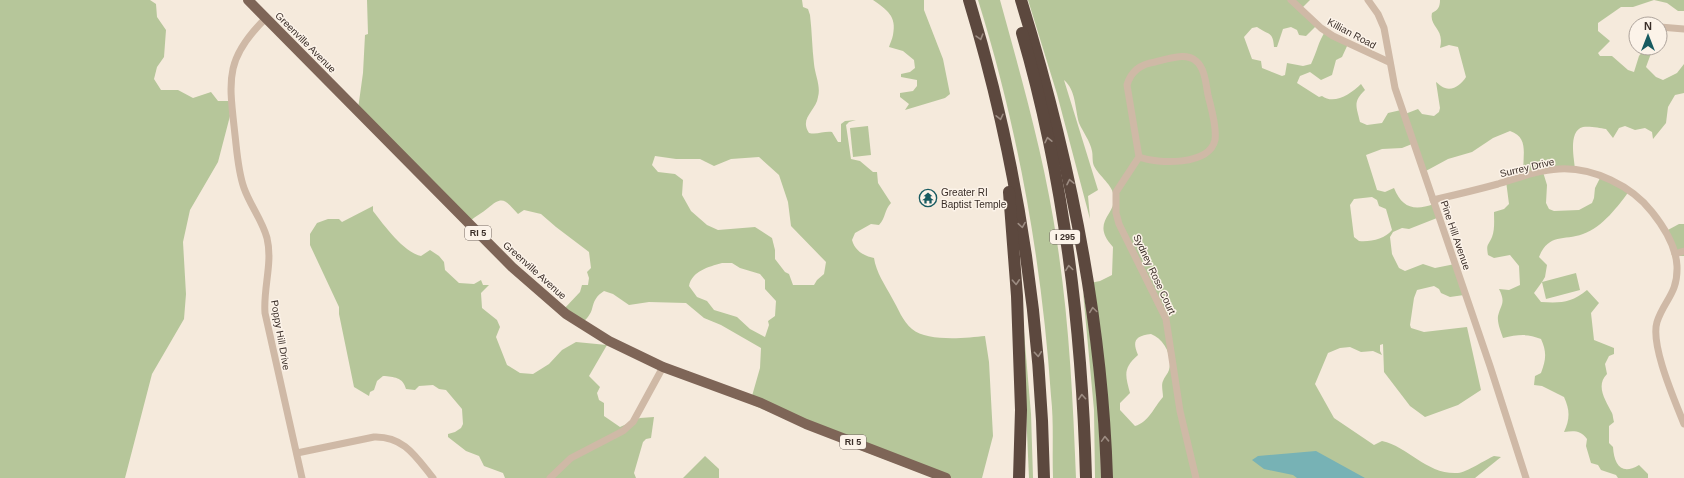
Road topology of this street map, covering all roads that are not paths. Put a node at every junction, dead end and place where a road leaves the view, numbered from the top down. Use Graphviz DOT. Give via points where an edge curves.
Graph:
graph roads {
  1 [pos="248,0"];
  2 [pos="969,0"];
  3 [pos="1013,0"];
  4 [pos="1021,0"];
  5 [pos="1291,0"];
  6 [pos="1368,0"];
  7 [pos="266,18"];
  8 [pos="1668,28"];
  9 [pos="1684,30"];
  10 [pos="1390,62"];
  11 [pos="1007,145"];
  12 [pos="1139,157"];
  13 [pos="1433,200"];
  14 [pos="1684,251"];
  15 [pos="1675,254"];
  16 [pos="663,367"];
  17 [pos="1021,410"];
  18 [pos="1684,424"];
  19 [pos="297,453"];
  20 [pos="302,478"];
  21 [pos="433,478"];
  22 [pos="550,478"];
  23 [pos="946,478"];
  24 [pos="1019,478"];
  25 [pos="1024,478"];
  26 [pos="1044,478"];
  27 [pos="1086,478"];
  28 [pos="1107,478"];
  29 [pos="1196,478"];
  30 [pos="1526,478"];
  1 -- 7 [label="main road, Greenville Avenue / RI 5"];
  2 -- 11 [label="highway, one-way"];
  27 -- 3 [label="highway, I 295, one-way" via="1078,338 1062,215 1041,106"];
  28 -- 4 [label="highway, one-way" via="1099,358 1084,251 1056,125"];
  5 -- 10 [label="street, Killian Road" via="1320,28"];
  6 -- 10 [label="street, Pine Hill Avenue" via="1384,28"];
  7 -- 16 [label="main road, Greenville Avenue / RI 5" via="541,294 566,314 609,341"];
  7 -- 19 [label="street, Poppy Hill Drive" via="242,46 234,63 231,99 243,186 263,227 268,248 270,260 264,296 265,313"];
  8 -- 9 [label="street"];
  10 -- 13 [label="street, Pine Hill Avenue" via="1397,94"];
  11 -- 17 [label="highway, one-way" via="1017,296"];
  11 -- 26 [label="highway, one-way" via="1022,226 1034,318 1042,411"];
  12 -- 12 [label="street" via="1127,85 1130,75 1139,67 1151,62 1177,58 1196,60 1201,66 1214,125 1215,139 1212,147 1205,153 1182,161 1150,161"];
  12 -- 29 [label="street, Sydney Rose Court" via="1116,192 1116,213 1166,319 1180,411"];
  13 -- 15 [label="street, Surrey Drive" via="1545,171 1570,169 1621,185 1635,194 1659,220"];
  13 -- 30 [label="street, Pine Hill Avenue"];
  14 -- 15 [label="street"];
  15 -- 18 [label="street, Surrey Drive" via="1675,288 1656,324 1656,331 1658,350"];
  16 -- 22 [label="street" via="633,422 623,431 571,458"];
  16 -- 23 [label="main road, Greenville Avenue / RI 5" via="754,400 806,424"];
  17 -- 24 [label="highway"];
  17 -- 25 [label="highway"];
  19 -- 20 [label="street, Poppy Hill Drive"];
  19 -- 21 [label="street" via="383,436 403,444"];
}
